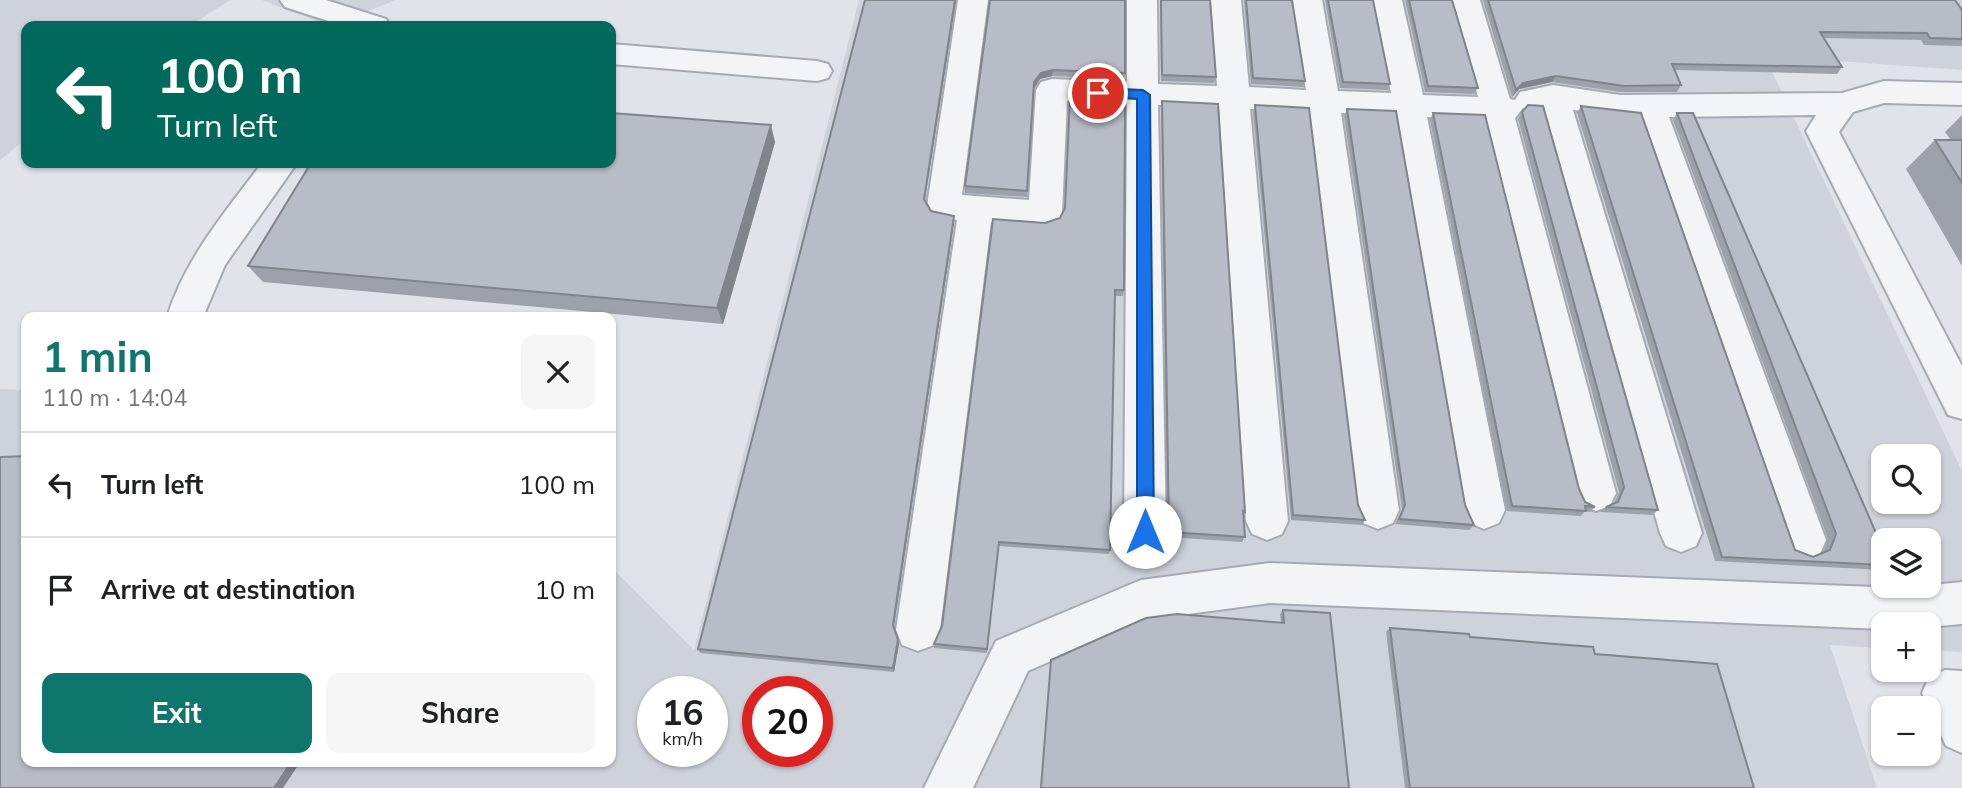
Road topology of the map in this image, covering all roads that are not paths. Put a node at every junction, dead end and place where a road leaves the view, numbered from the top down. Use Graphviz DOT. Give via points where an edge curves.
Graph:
graph roads {
  1 [pos="295,0"];
  2 [pos="974,0"];
  3 [pos="1142,0"];
  4 [pos="1226,0"];
  5 [pos="1307,0"];
  6 [pos="1387,0"];
  7 [pos="1465,0"];
  8 [pos="360,21"];
  9 [pos="616,54"];
  10 [pos="817,71"];
  11 [pos="1962,94"];
  12 [pos="1143,95"];
  13 [pos="1234,98"];
  14 [pos="1324,102"];
  15 [pos="1522,103"];
  16 [pos="1649,104"];
  17 [pos="1842,104"];
  18 [pos="1409,105"];
  19 [pos="277,168"];
  20 [pos="976,209"];
  21 [pos="186,312"];
  22 [pos="1962,403"];
  23 [pos="1596,493"];
  24 [pos="1378,510"];
  25 [pos="1484,510"];
  26 [pos="1267,521"];
  27 [pos="1145,532"];
  28 [pos="1681,533"];
  29 [pos="1805,540"];
  30 [pos="1962,603"];
  31 [pos="918,630"];
  32 [pos="1962,694"];
  33 [pos="1962,730"];
  34 [pos="948,788"];
  1 -- 8 [label="street"];
  2 -- 20 [label="street" via="944,206"];
  3 -- 12 [label="street"];
  4 -- 13 [label="street"];
  5 -- 14 [label="street"];
  6 -- 18 [label="street"];
  7 -- 15 [label="street"];
  9 -- 10 [label="street"];
  11 -- 17 [label="street" via="1884,92"];
  12 -- 13 [label="street"];
  12 -- 20 [label="street" via="1052,90 1045,214"];
  12 -- 27 [label="street"];
  13 -- 14 [label="street"];
  13 -- 26 [label="street"];
  14 -- 18 [label="street"];
  14 -- 24 [label="street"];
  15 -- 16 [label="street"];
  15 -- 18 [label="street"];
  15 -- 23 [label="street"];
  15 -- 28 [label="street"];
  16 -- 17 [label="street"];
  16 -- 29 [label="street"];
  17 -- 22 [label="street" via="1822,131"];
  18 -- 25 [label="street"];
  19 -- 21 [label="street" via="211,258"];
  20 -- 31 [label="street"];
  30 -- 34 [label="street" via="1901,609 1270,583 1141,600 1012,656"];
  32 -- 33 [label="street" via="1945,693"];
}
